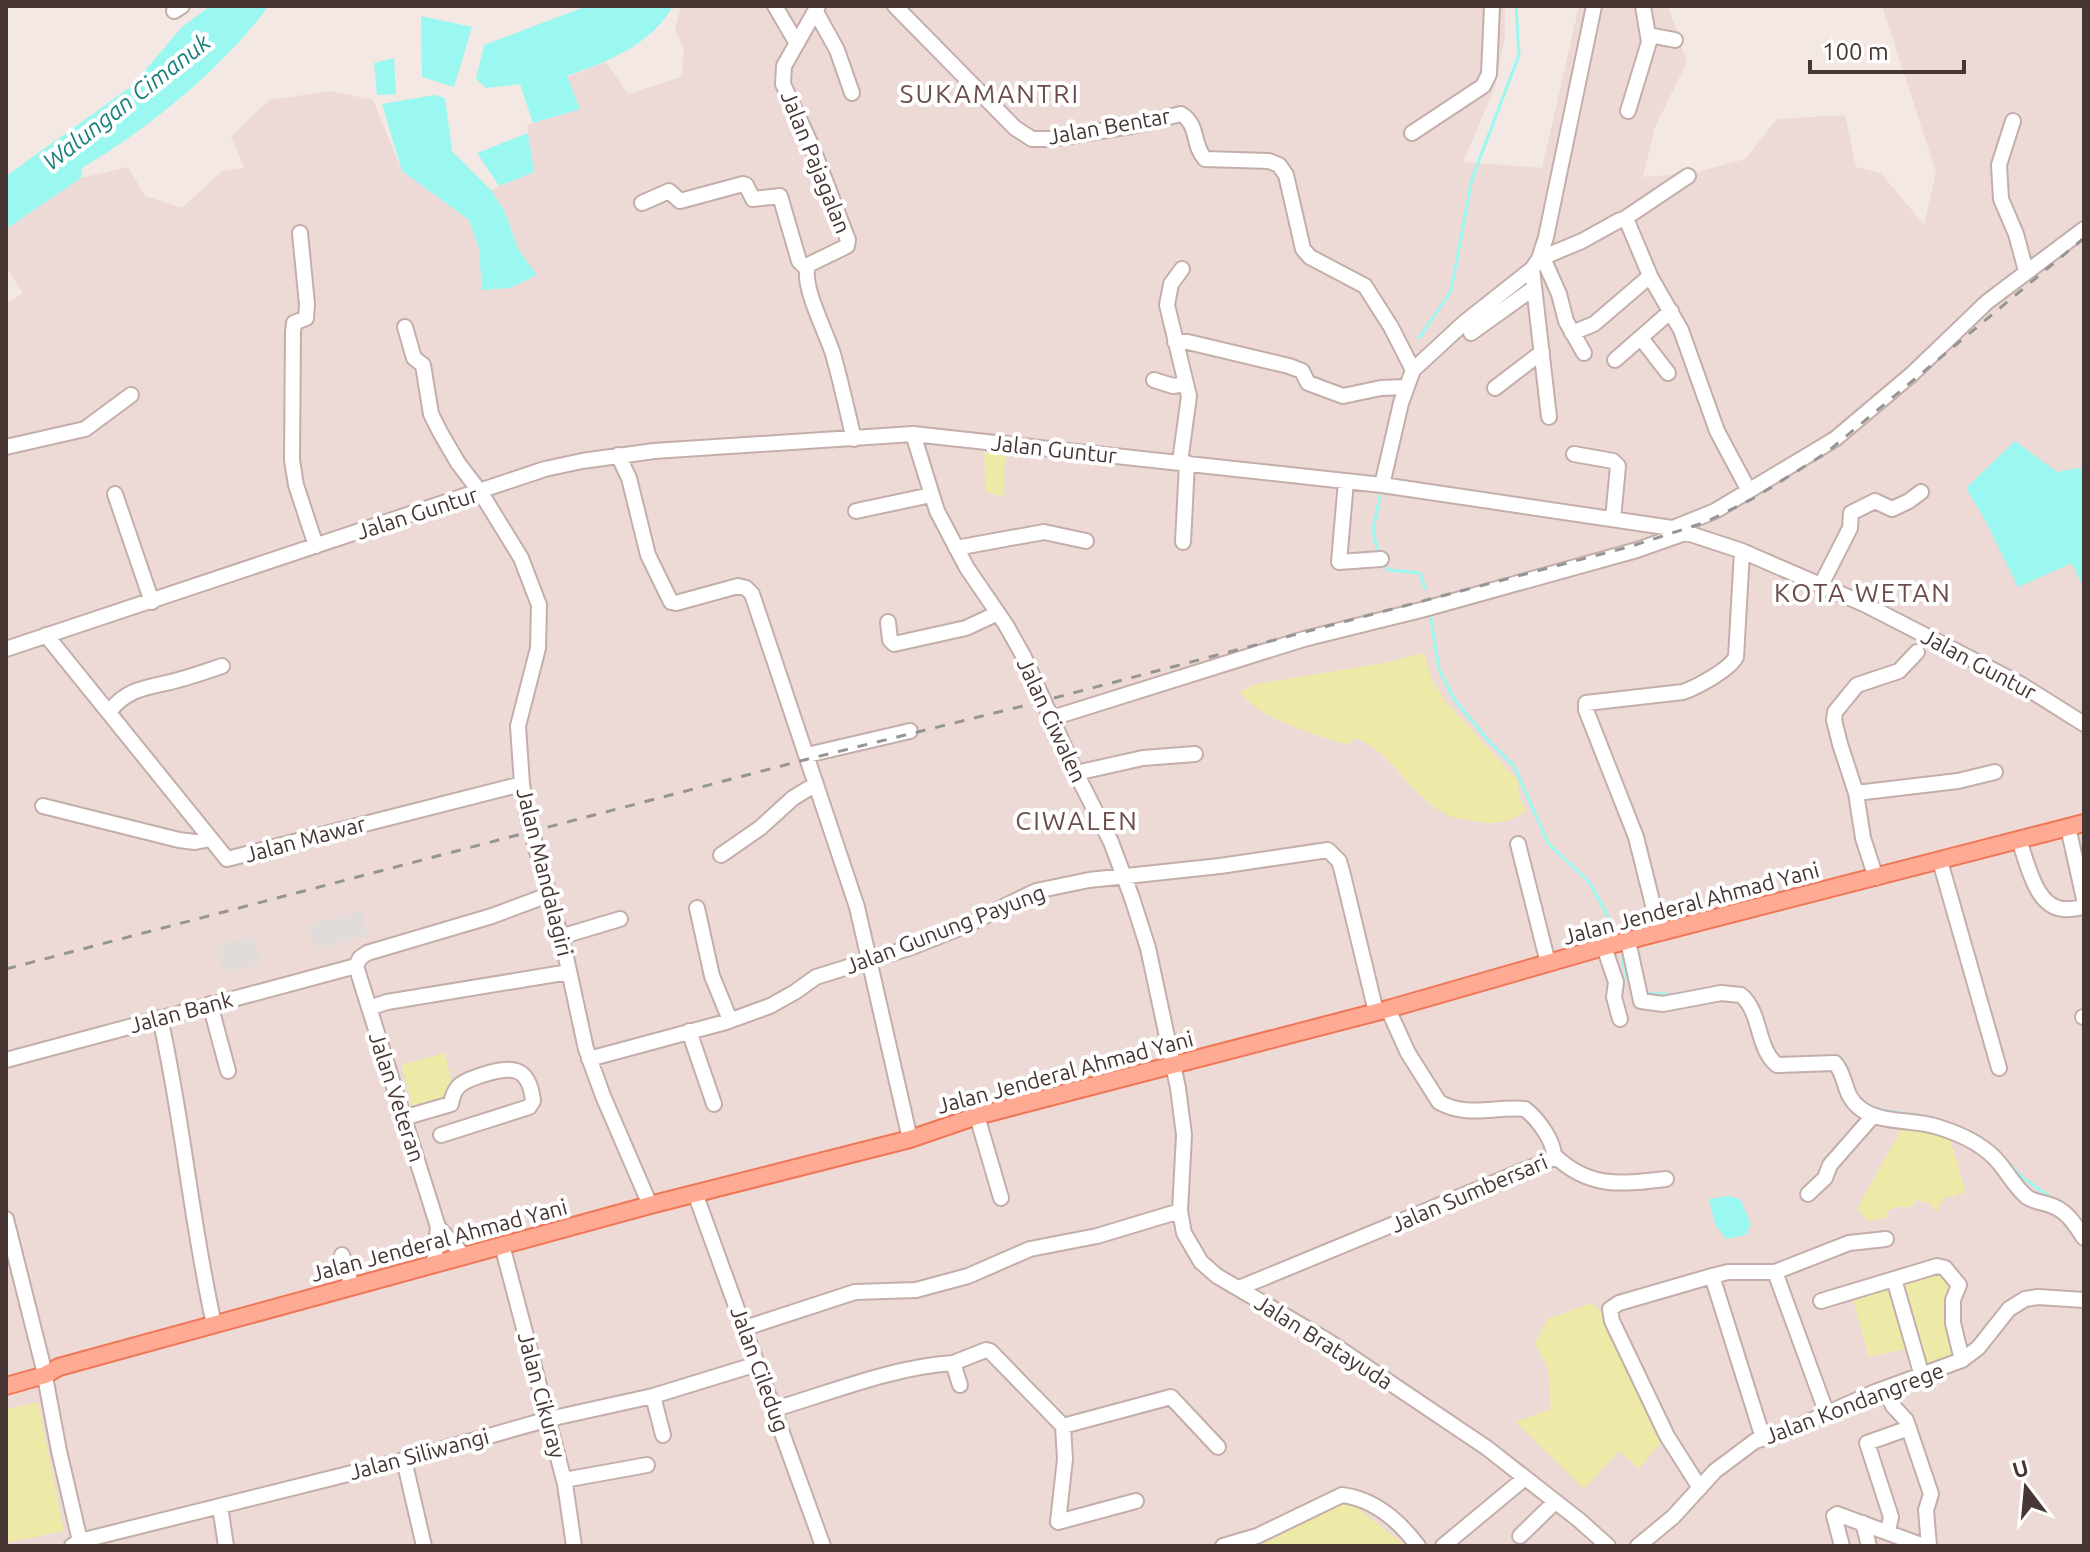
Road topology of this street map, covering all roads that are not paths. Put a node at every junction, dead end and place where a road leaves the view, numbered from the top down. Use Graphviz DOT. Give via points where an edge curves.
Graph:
graph roads {
  1 [pos="775,6"];
  2 [pos="895,6"];
  3 [pos="1492,6"];
  4 [pos="1594,6"];
  5 [pos="1643,6"];
  6 [pos="817,9"];
  7 [pos="1649,35"];
  8 [pos="1675,40"];
  9 [pos="796,42"];
  10 [pos="852,93"];
  11 [pos="1628,111"];
  12 [pos="2013,121"];
  13 [pos="1412,133"];
  14 [pos="1688,176"];
  15 [pos="642,203"];
  16 [pos="1624,219"];
  17 [pos="2084,229"];
  18 [pos="300,233"];
  19 [pos="1538,262"];
  20 [pos="806,268"];
  21 [pos="1182,269"];
  22 [pos="2026,271"];
  23 [pos="1650,276"];
  24 [pos="1534,288"];
  25 [pos="1671,311"];
  26 [pos="405,327"];
  27 [pos="1471,333"];
  28 [pos="1572,333"];
  29 [pos="1641,338"];
  30 [pos="1175,342"];
  31 [pos="1542,352"];
  32 [pos="1584,353"];
  33 [pos="1615,360"];
  34 [pos="1413,370"];
  35 [pos="1668,373"];
  36 [pos="1154,380"];
  37 [pos="1186,384"];
  38 [pos="1405,387"];
  39 [pos="1495,388"];
  40 [pos="131,395"];
  41 [pos="1549,417"];
  42 [pos="913,434"];
  43 [pos="854,439"];
  44 [pos="6,447"];
  45 [pos="1574,454"];
  46 [pos="618,455"];
  47 [pos="1184,463"];
  48 [pos="1346,481"];
  49 [pos="1387,485"];
  50 [pos="1749,491"];
  51 [pos="1921,492"];
  52 [pos="481,493"];
  53 [pos="115,494"];
  54 [pos="931,495"];
  55 [pos="856,511"];
  56 [pos="1613,519"];
  57 [pos="1672,528"];
  58 [pos="1688,532"];
  59 [pos="1086,541"];
  60 [pos="1183,542"];
  61 [pos="316,546"];
  62 [pos="956,548"];
  63 [pos="1742,551"];
  64 [pos="1381,559"];
  65 [pos="1821,585"];
  66 [pos="152,602"];
  67 [pos="998,613"];
  68 [pos="888,622"];
  69 [pos="46,635"];
  70 [pos="1921,645"];
  71 [pos="6,649"];
  72 [pos="222,666"];
  73 [pos="110,711"];
  74 [pos="1052,718"];
  75 [pos="2084,724"];
  76 [pos="910,731"];
  77 [pos="1195,754"];
  78 [pos="807,757"];
  79 [pos="1995,772"];
  80 [pos="1076,773"];
  81 [pos="522,784"];
  82 [pos="816,784"];
  83 [pos="1856,793"];
  84 [pos="43,806"];
  85 [pos="2076,825"];
  86 [pos="210,839"];
  87 [pos="2019,840"];
  88 [pos="1518,844"];
  89 [pos="721,855"];
  90 [pos="1940,861"];
  91 [pos="1124,876"];
  92 [pos="1876,878"];
  93 [pos="548,895"];
  94 [pos="2084,899"];
  95 [pos="2084,907"];
  96 [pos="697,908"];
  97 [pos="620,919"];
  98 [pos="1660,933"];
  99 [pos="560,937"];
  100 [pos="1627,941"];
  101 [pos="1604,947"];
  102 [pos="871,960"];
  103 [pos="1548,963"];
  104 [pos="356,966"];
  105 [pos="569,972"];
  106 [pos="210,1004"];
  107 [pos="369,1008"];
  108 [pos="1382,1010"];
  109 [pos="160,1018"];
  110 [pos="1620,1019"];
  111 [pos="730,1020"];
  112 [pos="689,1031"];
  113 [pos="589,1059"];
  114 [pos="6,1060"];
  115 [pos="1173,1065"];
  116 [pos="1999,1068"];
  117 [pos="228,1071"];
  118 [pos="451,1104"];
  119 [pos="714,1104"];
  120 [pos="977,1116"];
  121 [pos="1873,1116"];
  122 [pos="403,1118"];
  123 [pos="458,1129"];
  124 [pos="441,1135"];
  125 [pos="910,1139"];
  126 [pos="1555,1156"];
  127 [pos="1666,1179"];
  128 [pos="695,1193"];
  129 [pos="1808,1194"];
  130 [pos="1001,1198"];
  131 [pos="650,1205"];
  132 [pos="1180,1211"];
  133 [pos="6,1219"];
  134 [pos="438,1227"];
  135 [pos="2084,1238"];
  136 [pos="1886,1239"];
  137 [pos="502,1245"];
  138 [pos="342,1255"];
  139 [pos="463,1255"];
  140 [pos="434,1263"];
  141 [pos="1775,1272"];
  142 [pos="1712,1276"];
  143 [pos="1894,1279"];
  144 [pos="352,1286"];
  145 [pos="1239,1288"];
  146 [pos="2084,1300"];
  147 [pos="1821,1301"];
  148 [pos="214,1324"];
  149 [pos="745,1328"];
  150 [pos="1962,1360"];
  151 [pos="953,1363"];
  152 [pos="757,1364"];
  153 [pos="49,1369"];
  154 [pos="6,1376"];
  155 [pos="1922,1376"];
  156 [pos="960,1385"];
  157 [pos="6,1386"];
  158 [pos="1885,1389"];
  159 [pos="653,1396"];
  160 [pos="775,1409"];
  161 [pos="1827,1414"];
  162 [pos="549,1419"];
  163 [pos="1063,1426"];
  164 [pos="1909,1428"];
  165 [pos="663,1435"];
  166 [pos="1763,1438"];
  167 [pos="1218,1447"];
  168 [pos="404,1460"];
  169 [pos="647,1465"];
  170 [pos="1525,1478"];
  171 [pos="564,1480"];
  172 [pos="1700,1488"];
  173 [pos="1136,1501"];
  174 [pos="1555,1502"];
  175 [pos="220,1506"];
  176 [pos="1863,1523"];
  177 [pos="1888,1531"];
  178 [pos="1520,1536"];
  179 [pos="76,1544"];
  180 [pos="226,1546"];
  181 [pos="424,1546"];
  182 [pos="574,1546"];
  183 [pos="823,1546"];
  184 [pos="1223,1546"];
  185 [pos="1418,1546"];
  186 [pos="1443,1546"];
  187 [pos="1608,1546"];
  188 [pos="1638,1546"];
  189 [pos="1842,1546"];
  190 [pos="1869,1546"];
  191 [pos="1926,1546"];
  1 -- 9 [label="street"];
  2 -- 34 [label="street, Jalan Bentar" via="1032,139 1089,134 1181,114 1192,122 1205,159 1279,165 1303,249 1365,286"];
  3 -- 13 [label="street" via="1489,74 1483,86"];
  4 -- 19 [label="street"];
  5 -- 7 [label="street"];
  6 -- 9 [label="street, Jalan Pajagalan"];
  6 -- 10 [label="street"];
  7 -- 8 [label="street"];
  7 -- 11 [label="street"];
  9 -- 20 [label="street, Jalan Pajagalan" via="784,66 783,84 849,242"];
  12 -- 22 [label="street" via="1999,165 2001,199"];
  14 -- 16 [label="street"];
  15 -- 20 [label="street" via="669,191 680,201 743,184 753,199 780,196 799,261"];
  16 -- 19 [label="street"];
  16 -- 23 [label="street"];
  17 -- 22 [label="street"];
  18 -- 61 [label="street" via="307,304 306,318 294,323 293,332 292,460"];
  19 -- 24 [label="street"];
  19 -- 28 [label="street"];
  19 -- 34 [label="street"];
  20 -- 43 [label="street"];
  21 -- 30 [label="street" via="1167,299"];
  22 -- 50 [label="street" via="1835,439"];
  23 -- 25 [label="street"];
  23 -- 28 [label="street" via="1594,324"];
  24 -- 27 [label="street"];
  24 -- 31 [label="street"];
  25 -- 29 [label="street"];
  25 -- 50 [label="street" via="1717,431"];
  26 -- 52 [label="street, Jalan Mandalagiri" via="414,358 423,365 431,414"];
  28 -- 32 [label="street"];
  29 -- 33 [label="street"];
  29 -- 35 [label="street"];
  30 -- 37 [label="street"];
  30 -- 38 [label="street" via="1289,366 1302,371 1308,383 1343,396"];
  31 -- 39 [label="street"];
  31 -- 41 [label="street"];
  34 -- 38 [label="street"];
  36 -- 37 [label="street"];
  37 -- 47 [label="street" via="1190,404"];
  38 -- 49 [label="street"];
  40 -- 44 [label="street" via="85,429"];
  42 -- 43 [label="street, Jalan Guntur"];
  42 -- 47 [label="street, Jalan Guntur"];
  42 -- 54 [label="street, Jalan Ciwalen"];
  43 -- 46 [label="street, Jalan Guntur"];
  45 -- 56 [label="street" via="1618,466"];
  46 -- 52 [label="street, Jalan Guntur" via="545,469"];
  46 -- 78 [label="street" via="648,555 671,602 738,586 752,594"];
  47 -- 48 [label="street, Jalan Guntur"];
  47 -- 60 [label="street"];
  48 -- 49 [label="street, Jalan Guntur"];
  48 -- 64 [label="street" via="1339,562"];
  49 -- 56 [label="street, Jalan Guntur"];
  50 -- 57 [label="street"];
  51 -- 65 [label="street" via="1892,509 1875,501 1853,511"];
  52 -- 61 [label="street, Jalan Guntur"];
  52 -- 81 [label="street, Jalan Mandalagiri" via="521,558 539,605 538,648 518,726"];
  53 -- 66 [label="street"];
  54 -- 55 [label="street"];
  54 -- 62 [label="street, Jalan Ciwalen"];
  56 -- 57 [label="street, Jalan Guntur"];
  57 -- 58 [label="street, Jalan Guntur"];
  58 -- 63 [label="street, Jalan Guntur"];
  58 -- 74 [label="street" via="1304,639"];
  59 -- 62 [label="street" via="1044,532"];
  61 -- 66 [label="street, Jalan Guntur"];
  62 -- 67 [label="street, Jalan Ciwalen"];
  63 -- 65 [label="street, Jalan Guntur"];
  63 -- 98 [label="street" via="1732,665 1683,692 1586,703 1636,837"];
  65 -- 70 [label="street, Jalan Guntur" via="1864,604"];
  66 -- 69 [label="street, Jalan Guntur"];
  67 -- 68 [label="street" via="966,628 894,644"];
  67 -- 74 [label="street, Jalan Ciwalen"];
  69 -- 71 [label="street, Jalan Guntur"];
  69 -- 73 [label="street, Jalan Mawar"];
  70 -- 75 [label="street, Jalan Guntur" via="2022,685"];
  70 -- 83 [label="street" via="1899,671 1857,685 1835,712"];
  72 -- 73 [label="street" via="150,684 120,698"];
  73 -- 86 [label="street, Jalan Mawar"];
  74 -- 80 [label="street, Jalan Ciwalen"];
  76 -- 78 [label="street"];
  77 -- 80 [label="street" via="1143,758"];
  78 -- 82 [label="street"];
  79 -- 83 [label="street"];
  80 -- 91 [label="street, Jalan Ciwalen"];
  81 -- 86 [label="street, Jalan Mawar" via="236,858 227,859"];
  81 -- 93 [label="street, Jalan Mandalagiri"];
  82 -- 89 [label="street"];
  82 -- 102 [label="street"];
  83 -- 92 [label="street"];
  84 -- 86 [label="street" via="179,840"];
  85 -- 87 [label="main road, Jalan Jenderal Ahmad Yani"];
  85 -- 94 [label="street"];
  87 -- 90 [label="main road, Jalan Jenderal Ahmad Yani"];
  87 -- 95 [label="street" via="2044,899 2063,910"];
  88 -- 103 [label="street"];
  90 -- 92 [label="main road, Jalan Jenderal Ahmad Yani"];
  90 -- 116 [label="street"];
  91 -- 102 [label="street, Jalan Gunung Payung" via="1036,891 967,925"];
  91 -- 108 [label="street, Jalan Gunung Payung" via="1328,850 1339,861"];
  91 -- 115 [label="street, Jalan Ciwalen" via="1148,948"];
  92 -- 98 [label="main road, Jalan Jenderal Ahmad Yani"];
  93 -- 99 [label="street, Jalan Mandalagiri"];
  93 -- 104 [label="street, Jalan Bank" via="367,953"];
  96 -- 111 [label="street" via="712,976"];
  97 -- 99 [label="street"];
  98 -- 100 [label="main road, Jalan Jenderal Ahmad Yani"];
  99 -- 105 [label="street, Jalan Mandalagiri"];
  100 -- 101 [label="main road, Jalan Jenderal Ahmad Yani"];
  100 -- 121 [label="street" via="1641,1001 1663,1004 1721,993 1741,995 1753,1010 1773,1062 1781,1067 1835,1063 1848,1096"];
  101 -- 103 [label="main road, Jalan Jenderal Ahmad Yani"];
  101 -- 110 [label="street" via="1616,982"];
  102 -- 111 [label="street, Jalan Gunung Payung" via="816,977 770,1006"];
  102 -- 125 [label="street"];
  103 -- 108 [label="main road, Jalan Jenderal Ahmad Yani"];
  104 -- 106 [label="street, Jalan Bank"];
  104 -- 107 [label="street, Jalan Veteran"];
  105 -- 107 [label="street"];
  105 -- 113 [label="street, Jalan Mandalagiri"];
  106 -- 109 [label="street, Jalan Bank"];
  106 -- 117 [label="street"];
  107 -- 122 [label="street, Jalan Veteran"];
  108 -- 115 [label="main road, Jalan Jenderal Ahmad Yani"];
  108 -- 126 [label="street, Jalan Sumbersari" via="1439,1102 1476,1111 1525,1109 1549,1139"];
  109 -- 114 [label="street, Jalan Bank"];
  109 -- 148 [label="street"];
  111 -- 112 [label="street, Jalan Gunung Payung"];
  112 -- 113 [label="street, Jalan Gunung Payung"];
  112 -- 119 [label="street"];
  113 -- 131 [label="street, Jalan Mandalagiri"];
  115 -- 120 [label="main road, Jalan Jenderal Ahmad Yani"];
  115 -- 132 [label="street, Jalan Bratayuda" via="1184,1135"];
  118 -- 122 [label="street"];
  118 -- 123 [label="street"];
  118 -- 123 [label="street" via="467,1080 508,1068 522,1073 532,1091 532,1104 519,1112"];
  120 -- 125 [label="main road, Jalan Jenderal Ahmad Yani"];
  120 -- 130 [label="street"];
  121 -- 129 [label="street"];
  121 -- 135 [label="street" via="1926,1123 1981,1145 2024,1194 2065,1212"];
  122 -- 134 [label="street, Jalan Veteran"];
  123 -- 124 [label="street"];
  125 -- 128 [label="main road, Jalan Jenderal Ahmad Yani"];
  126 -- 127 [label="street" via="1580,1176 1602,1182"];
  126 -- 145 [label="street, Jalan Sumbersari"];
  128 -- 131 [label="main road, Jalan Jenderal Ahmad Yani"];
  128 -- 149 [label="street, Jalan Ciledug"];
  131 -- 137 [label="main road, Jalan Jenderal Ahmad Yani"];
  132 -- 145 [label="street, Jalan Bratayuda" via="1184,1233 1201,1262"];
  132 -- 149 [label="street" via="1030,1249 968,1276 916,1290 855,1292"];
  133 -- 153 [label="street"];
  134 -- 139 [label="street, Jalan Veteran"];
  134 -- 140 [label="street, Jalan Veteran"];
  136 -- 141 [label="street" via="1849,1243"];
  137 -- 139 [label="main road, Jalan Jenderal Ahmad Yani"];
  137 -- 162 [label="street, Jalan Cikuray"];
  138 -- 144 [label="street"];
  139 -- 140 [label="main road, Jalan Jenderal Ahmad Yani"];
  140 -- 144 [label="main road, Jalan Jenderal Ahmad Yani"];
  141 -- 142 [label="street"];
  141 -- 161 [label="street"];
  142 -- 166 [label="street"];
  142 -- 172 [label="street" via="1610,1309 1667,1436"];
  143 -- 147 [label="street"];
  143 -- 150 [label="street" via="1937,1266 1951,1273 1959,1285 1953,1323"];
  143 -- 155 [label="street"];
  144 -- 148 [label="main road, Jalan Jenderal Ahmad Yani"];
  145 -- 170 [label="street, Jalan Bratayuda" via="1328,1341"];
  146 -- 150 [label="street, Jalan Kondangrege" via="2025,1299"];
  148 -- 153 [label="main road, Jalan Jenderal Ahmad Yani"];
  149 -- 152 [label="street, Jalan Ciledug"];
  150 -- 155 [label="street, Jalan Kondangrege"];
  151 -- 156 [label="street"];
  151 -- 160 [label="street" via="899,1372"];
  151 -- 163 [label="street" via="990,1351"];
  152 -- 159 [label="street, Jalan Siliwangi"];
  152 -- 160 [label="street, Jalan Ciledug"];
  153 -- 154 [label="main road, Jalan Jenderal Ahmad Yani"];
  153 -- 157 [label="main road, Jalan Jenderal Ahmad Yani"];
  153 -- 179 [label="street"];
  155 -- 158 [label="street, Jalan Kondangrege"];
  158 -- 161 [label="street, Jalan Kondangrege"];
  158 -- 164 [label="street"];
  159 -- 162 [label="street, Jalan Siliwangi"];
  159 -- 165 [label="street"];
  160 -- 183 [label="street, Jalan Ciledug"];
  161 -- 166 [label="street, Jalan Kondangrege"];
  162 -- 168 [label="street, Jalan Siliwangi"];
  162 -- 171 [label="street, Jalan Cikuray"];
  163 -- 167 [label="street" via="1171,1397"];
  163 -- 173 [label="street" via="1058,1522"];
  164 -- 177 [label="street" via="1867,1443 1891,1517"];
  164 -- 191 [label="street" via="1931,1494"];
  166 -- 172 [label="street, Jalan Kondangrege" via="1725,1463"];
  168 -- 175 [label="street, Jalan Siliwangi"];
  168 -- 181 [label="street"];
  169 -- 171 [label="street"];
  170 -- 174 [label="street, Jalan Bratayuda"];
  170 -- 186 [label="street"];
  171 -- 182 [label="street, Jalan Cikuray"];
  172 -- 188 [label="street, Jalan Kondangrege"];
  174 -- 178 [label="street"];
  174 -- 187 [label="street, Jalan Bratayuda"];
  175 -- 179 [label="street, Jalan Siliwangi"];
  175 -- 180 [label="street"];
  176 -- 177 [label="street"];
  176 -- 189 [label="street" via="1834,1515"];
  176 -- 190 [label="street"];
  177 -- 191 [label="street"];
  184 -- 185 [label="street" via="1257,1536 1342,1495 1385,1511"];
}
